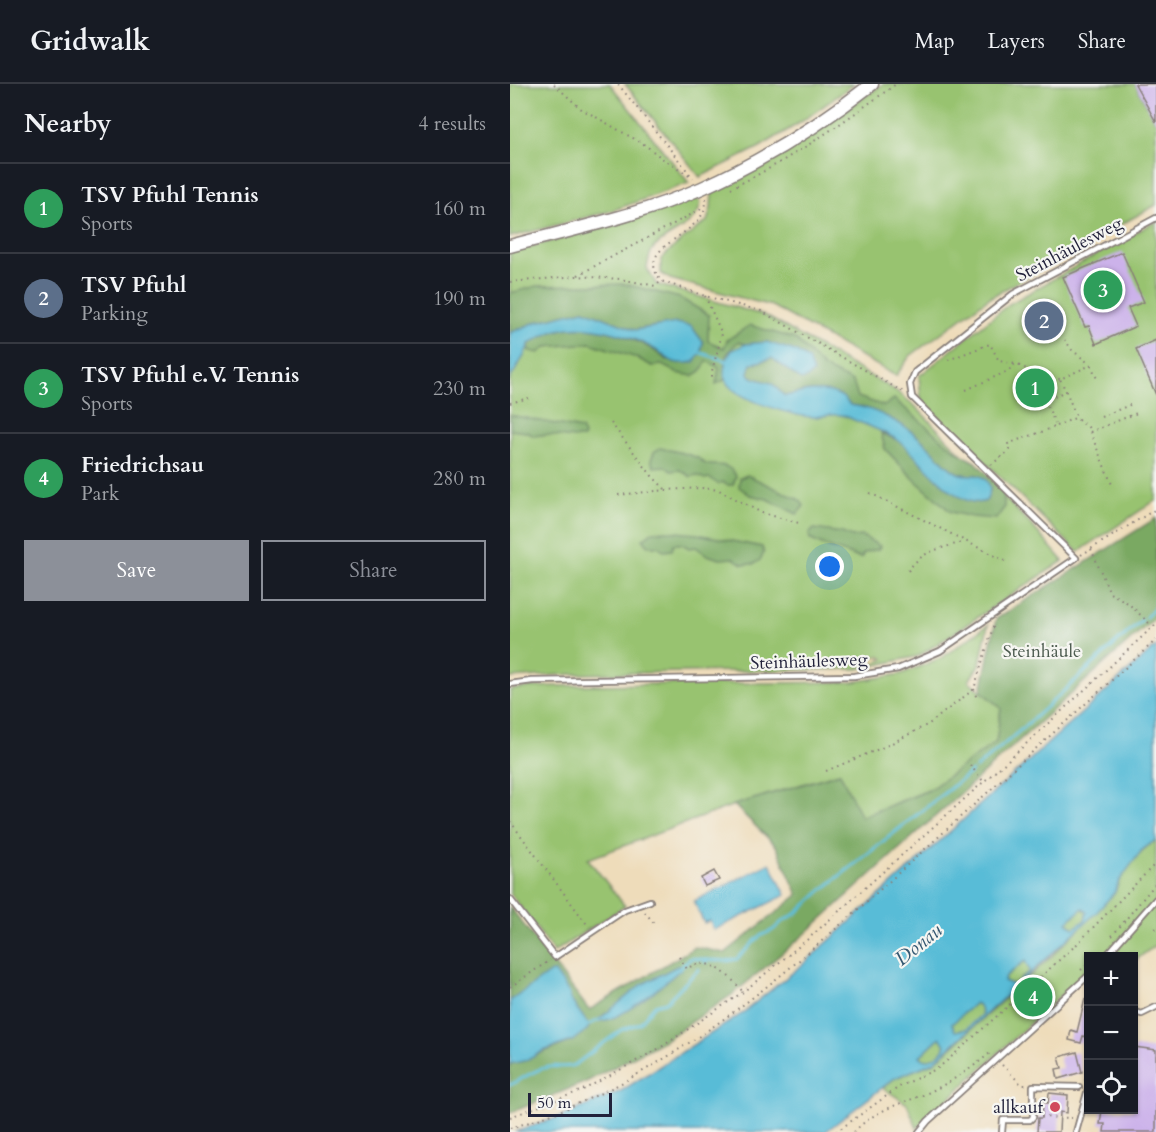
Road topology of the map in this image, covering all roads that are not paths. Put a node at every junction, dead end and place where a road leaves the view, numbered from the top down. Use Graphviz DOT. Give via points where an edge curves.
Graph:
graph roads {
  1 [pos="872,84"];
  2 [pos="1156,218"];
  3 [pos="510,246"];
  4 [pos="510,684"];
  5 [pos="510,899"];
  6 [pos="1156,899"];
  7 [pos="650,901"];
  8 [pos="1110,952"];
  9 [pos="1084,981"];
  10 [pos="1156,1007"];
  11 [pos="1138,1013"];
  12 [pos="1079,1087"];
  13 [pos="1084,1106"];
  14 [pos="919,1132"];
  15 [pos="1002,1132"];
  16 [pos="1076,1132"];
  1 -- 3 [label="street" via="764,157 701,189 612,219"];
  2 -- 4 [label="lane, Steinhäulesweg" via="1013,294 915,372 910,384 912,397 1076,558 940,651 898,669 854,676"];
  5 -- 7 [label="lane" via="555,957 625,910"];
  6 -- 8 [label="lane"];
  9 -- 14 [label="lane"];
  10 -- 11 [label="lane"];
  12 -- 15 [label="lane" via="1033,1086 1033,1117 1003,1120"];
  13 -- 16 [label="lane"];
}
